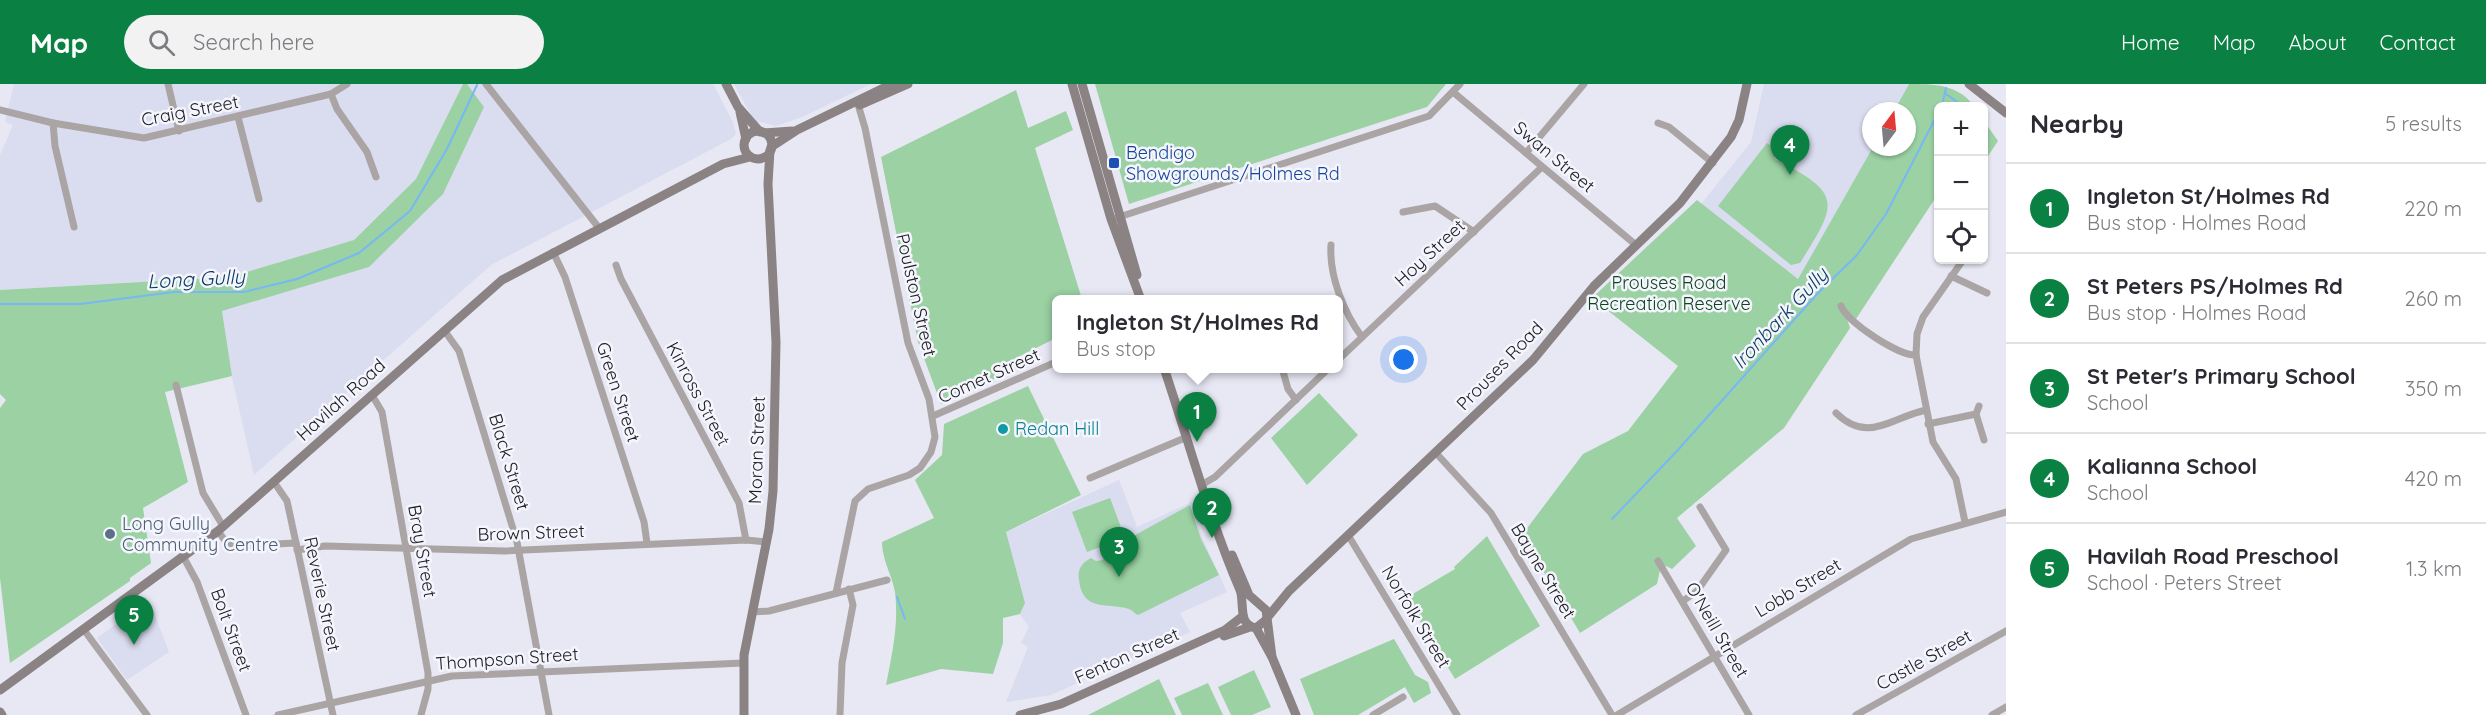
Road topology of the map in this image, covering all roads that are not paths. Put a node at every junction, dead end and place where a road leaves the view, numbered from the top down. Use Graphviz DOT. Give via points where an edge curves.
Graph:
graph roads {
  1 [pos="168,84"];
  2 [pos="347,84"];
  3 [pos="486,84"];
  4 [pos="726,84"];
  5 [pos="892,84"];
  6 [pos="908,84"];
  7 [pos="1072,84"];
  8 [pos="1082,84"];
  9 [pos="1460,84"];
  10 [pos="1584,84"];
  11 [pos="1747,84"];
  12 [pos="1969,84"];
  13 [pos="1453,92"];
  14 [pos="331,94"];
  15 [pos="858,103"];
  16 [pos="738,107"];
  17 [pos="0,110"];
  18 [pos="2006,113"];
  19 [pos="238,117"];
  20 [pos="53,123"];
  21 [pos="1658,123"];
  22 [pos="797,130"];
  23 [pos="179,131"];
  24 [pos="762,132"];
  25 [pos="745,141"];
  26 [pos="771,149"];
  27 [pos="1526,153"];
  28 [pos="754,158"];
  29 [pos="723,164"];
  30 [pos="1713,164"];
  31 [pos="1542,167"];
  32 [pos="376,177"];
  33 [pos="768,184"];
  34 [pos="259,199"];
  35 [pos="1403,212"];
  36 [pos="1115,218"];
  37 [pos="74,227"];
  38 [pos="599,228"];
  39 [pos="1474,232"];
  40 [pos="1331,245"];
  41 [pos="1636,245"];
  42 [pos="553,252"];
  43 [pos="1960,264"];
  44 [pos="616,265"];
  45 [pos="1951,276"];
  46 [pos="1987,293"];
  47 [pos="1140,295"];
  48 [pos="1341,295"];
  49 [pos="1343,302"];
  50 [pos="1841,306"];
  51 [pos="444,330"];
  52 [pos="1362,337"];
  53 [pos="1343,355"];
  54 [pos="1916,355"];
  55 [pos="1052,364"];
  56 [pos="1165,373"];
  57 [pos="1283,373"];
  58 [pos="1325,373"];
  59 [pos="176,385"];
  60 [pos="372,395"];
  61 [pos="1296,400"];
  62 [pos="1980,406"];
  63 [pos="1926,410"];
  64 [pos="1836,413"];
  65 [pos="1976,414"];
  66 [pos="933,416"];
  67 [pos="1928,424"];
  68 [pos="1187,436"];
  69 [pos="1984,440"];
  70 [pos="1436,453"];
  71 [pos="1090,478"];
  72 [pos="274,482"];
  73 [pos="1203,484"];
  74 [pos="1701,506"];
  75 [pos="2006,512"];
  76 [pos="1965,522"];
  77 [pos="221,529"];
  78 [pos="1348,535"];
  79 [pos="746,540"];
  80 [pos="766,542"];
  81 [pos="647,543"];
  82 [pos="297,546"];
  83 [pos="406,549"];
  84 [pos="519,550"];
  85 [pos="184,558"];
  86 [pos="1658,561"];
  87 [pos="887,580"];
  88 [pos="849,589"];
  89 [pos="1289,591"];
  90 [pos="836,593"];
  91 [pos="1683,601"];
  92 [pos="1258,604"];
  93 [pos="752,612"];
  94 [pos="1243,614"];
  95 [pos="1267,619"];
  96 [pos="1253,627"];
  97 [pos="84,630"];
  98 [pos="2006,631"];
  99 [pos="1715,656"];
  100 [pos="1272,657"];
  101 [pos="743,663"];
  102 [pos="540,670"];
  103 [pos="429,680"];
  104 [pos="0,690"];
  105 [pos="1403,697"];
  106 [pos="330,703"];
  107 [pos="2006,707"];
  108 [pos="147,715"];
  109 [pos="246,715"];
  110 [pos="278,715"];
  111 [pos="333,715"];
  112 [pos="421,715"];
  113 [pos="549,715"];
  114 [pos="744,715"];
  115 [pos="840,715"];
  116 [pos="1020,715"];
  117 [pos="1045,715"];
  118 [pos="1296,715"];
  119 [pos="1373,715"];
  120 [pos="1456,715"];
  121 [pos="1612,715"];
  122 [pos="1617,715"];
  123 [pos="1749,715"];
  124 [pos="1856,715"];
  125 [pos="1992,715"];
  1 -- 23 [label="street"];
  2 -- 14 [label="street, Craig Street"];
  3 -- 38 [label="street"];
  4 -- 16 [label="street"];
  5 -- 15 [label="street"];
  6 -- 15 [label="street"];
  7 -- 36 [label="street"];
  8 -- 36 [label="street"];
  9 -- 13 [label="street"];
  10 -- 27 [label="street"];
  11 -- 30 [label="street, Prouses Road" via="1737,125"];
  12 -- 18 [label="street"];
  13 -- 27 [label="street, Swan Street"];
  13 -- 36 [label="street" via="1429,116"];
  14 -- 19 [label="street, Craig Street"];
  14 -- 32 [label="street" via="367,152"];
  15 -- 22 [label="street"];
  15 -- 66 [label="street, Poulston Street" via="908,343"];
  16 -- 24 [label="street"];
  16 -- 25 [label="street"];
  17 -- 20 [label="street, Craig Street"];
  19 -- 23 [label="street, Craig Street"];
  19 -- 34 [label="street"];
  20 -- 23 [label="street, Craig Street" via="138,137"];
  20 -- 37 [label="street"];
  21 -- 30 [label="street" via="1669,127"];
  22 -- 24 [label="street"];
  22 -- 26 [label="street"];
  24 -- 25 [label="street" via="752,133"];
  24 -- 26 [label="street" via="770,139"];
  25 -- 28 [label="street"];
  25 -- 29 [label="street, Havilah Road"];
  26 -- 28 [label="street" via="765,157"];
  26 -- 33 [label="street, Moran Street"];
  27 -- 31 [label="street, Swan Street"];
  28 -- 29 [label="street, Havilah Road"];
  28 -- 33 [label="street, Moran Street"];
  29 -- 38 [label="street, Havilah Road"];
  30 -- 41 [label="street, Prouses Road"];
  31 -- 39 [label="street, Hoy Street"];
  31 -- 41 [label="street, Swan Street"];
  33 -- 80 [label="street, Moran Street" via="776,342 773,491"];
  35 -- 39 [label="street" via="1435,206"];
  36 -- 47 [label="street"];
  38 -- 42 [label="street, Havilah Road"];
  39 -- 52 [label="street, Hoy Street"];
  40 -- 48 [label="street" via="1332,267"];
  41 -- 70 [label="street, Prouses Road" via="1594,286 1533,360"];
  42 -- 51 [label="street, Havilah Road" via="502,280"];
  42 -- 81 [label="street, Green Street" via="565,277 644,522"];
  43 -- 45 [label="street"];
  44 -- 79 [label="street, Kinross Street" via="739,504"];
  45 -- 46 [label="street"];
  45 -- 54 [label="street" via="1923,317"];
  49 -- 52 [label="street"];
  50 -- 54 [label="street" via="1850,319 1896,350"];
  51 -- 60 [label="street, Havilah Road"];
  51 -- 84 [label="street, Black Street" via="459,351"];
  52 -- 53 [label="street, Hoy Street"];
  54 -- 63 [label="street"];
  55 -- 66 [label="street, Comet Street"];
  56 -- 68 [label="street"];
  57 -- 61 [label="street"];
  58 -- 61 [label="street"];
  59 -- 77 [label="street" via="203,493"];
  60 -- 72 [label="street, Havilah Road"];
  60 -- 83 [label="street, Bray Street" via="382,412"];
  61 -- 73 [label="street"];
  62 -- 65 [label="street"];
  63 -- 64 [label="street" via="1869,430 1852,427"];
  63 -- 67 [label="street"];
  65 -- 67 [label="street"];
  65 -- 69 [label="street"];
  66 -- 90 [label="street, Poulston Street" via="933,445 924,464 909,475 863,492 855,501"];
  67 -- 76 [label="street" via="1933,442 1956,479"];
  68 -- 71 [label="street"];
  68 -- 73 [label="street"];
  70 -- 78 [label="street, Prouses Road"];
  70 -- 121 [label="street, Bayne Street" via="1495,519"];
  72 -- 77 [label="street, Havilah Road"];
  72 -- 82 [label="street, Reverie Street" via="287,501"];
  73 -- 92 [label="street" via="1247,591"];
  73 -- 94 [label="street" via="1241,594"];
  74 -- 91 [label="street" via="1726,550 1698,589"];
  75 -- 76 [label="street, Lobb Street"];
  76 -- 99 [label="street, Lobb Street" via="1911,539"];
  77 -- 82 [label="street, Brown Street" via="226,541 236,546"];
  77 -- 85 [label="street, Havilah Road"];
  78 -- 89 [label="street, Prouses Road"];
  78 -- 120 [label="street, Norfolk Street"];
  79 -- 80 [label="street, Brown Street"];
  79 -- 81 [label="street, Brown Street"];
  80 -- 93 [label="street, Moran Street"];
  81 -- 84 [label="street, Brown Street"];
  82 -- 83 [label="street, Brown Street"];
  82 -- 106 [label="street, Reverie Street"];
  83 -- 84 [label="street, Brown Street"];
  83 -- 103 [label="street, Bray Street"];
  84 -- 102 [label="street, Black Street"];
  85 -- 97 [label="street, Havilah Road"];
  85 -- 109 [label="street, Bolt Street" via="194,575"];
  86 -- 91 [label="street, O'Neill Street"];
  87 -- 88 [label="street"];
  88 -- 90 [label="street"];
  88 -- 115 [label="street" via="853,605 841,669"];
  89 -- 92 [label="street, Prouses Road"];
  89 -- 95 [label="street, Prouses Road"];
  90 -- 93 [label="street"];
  91 -- 99 [label="street, O'Neill Street"];
  92 -- 94 [label="street" via="1249,605"];
  92 -- 95 [label="street" via="1266,610"];
  93 -- 101 [label="street, Moran Street"];
  94 -- 96 [label="street"];
  94 -- 116 [label="street, Fenton Street" via="1225,630 1061,704"];
  95 -- 96 [label="street"];
  95 -- 100 [label="street"];
  96 -- 100 [label="street"];
  96 -- 117 [label="street, Fenton Street"];
  97 -- 104 [label="street, Havilah Road"];
  97 -- 108 [label="street"];
  98 -- 124 [label="street, Castle Street"];
  99 -- 122 [label="street, Lobb Street"];
  99 -- 123 [label="street, O'Neill Street"];
  100 -- 118 [label="street"];
  101 -- 102 [label="street, Thompson Street"];
  101 -- 114 [label="street, Moran Street"];
  102 -- 103 [label="street, Thompson Street"];
  102 -- 113 [label="street, Black Street"];
  103 -- 106 [label="street, Thompson Street"];
  103 -- 112 [label="street, Bray Street"];
  105 -- 119 [label="street"];
  106 -- 110 [label="street, Thompson Street"];
  106 -- 111 [label="street, Reverie Street"];
  107 -- 125 [label="street"];
}
